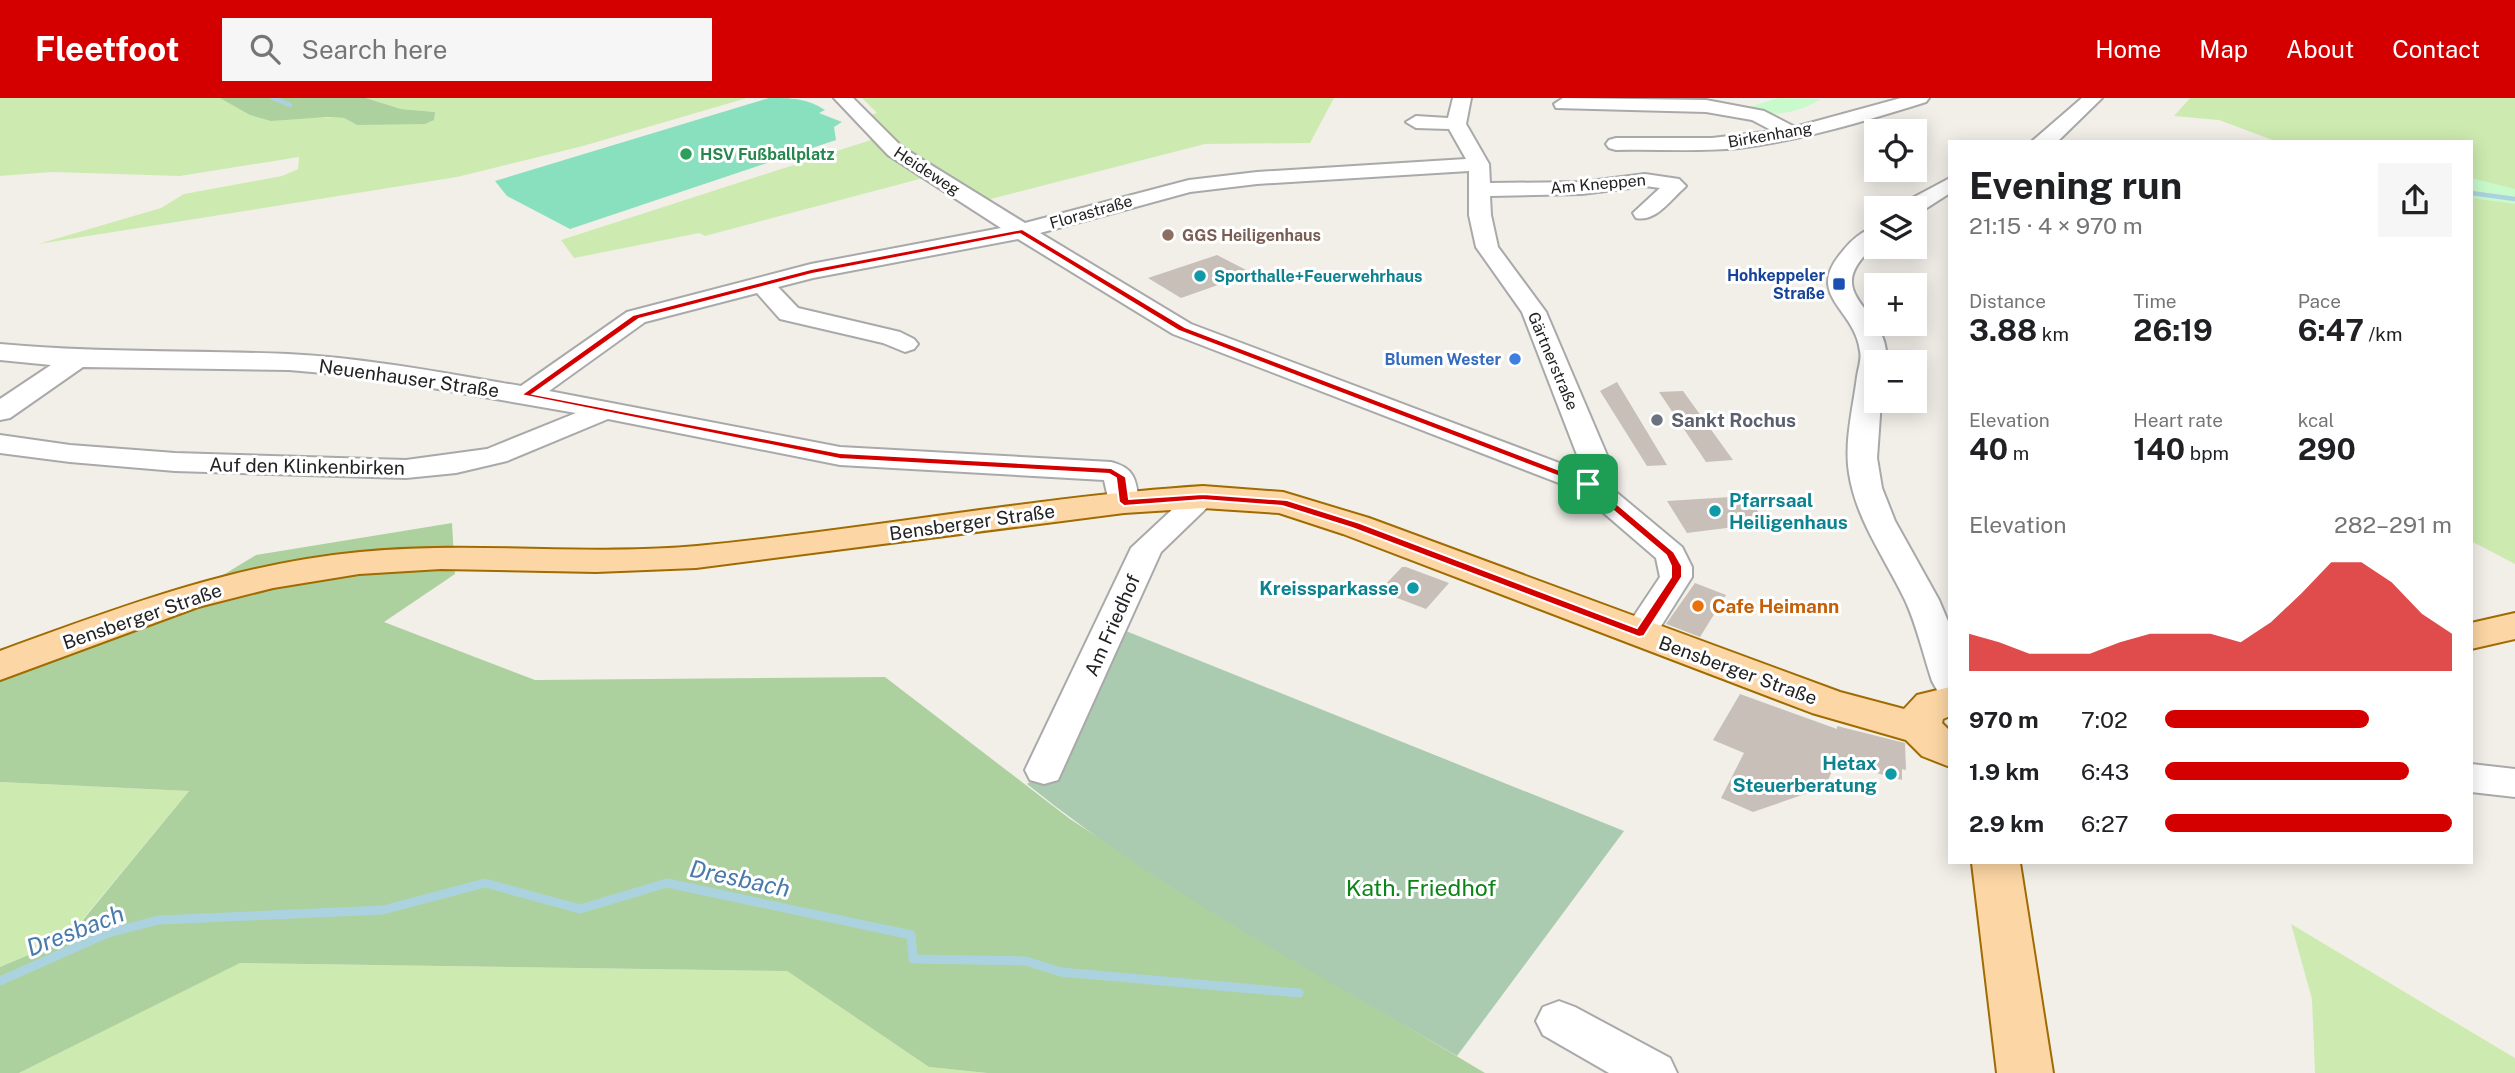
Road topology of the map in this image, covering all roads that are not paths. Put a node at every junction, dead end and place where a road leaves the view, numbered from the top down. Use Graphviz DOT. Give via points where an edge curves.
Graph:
graph roads {
  1 [pos="843,98"];
  2 [pos="1462,98"];
  3 [pos="1920,98"];
  4 [pos="2093,98"];
  5 [pos="1563,104"];
  6 [pos="1416,122"];
  7 [pos="1456,124"];
  8 [pos="1791,132"];
  9 [pos="2045,140"];
  10 [pos="1616,144"];
  11 [pos="1479,164"];
  12 [pos="1948,185"];
  13 [pos="1479,190"];
  14 [pos="1927,198"];
  15 [pos="1644,213"];
  16 [pos="1022,231"];
  17 [pos="1864,242"];
  18 [pos="762,284"];
  19 [pos="905,344"];
  20 [pos="0,352"];
  21 [pos="78,359"];
  22 [pos="526,395"];
  23 [pos="604,411"];
  24 [pos="0,412"];
  25 [pos="0,444"];
  26 [pos="1588,484"];
  27 [pos="1203,497"];
  28 [pos="1124,502"];
  29 [pos="2515,626"];
  30 [pos="1639,634"];
  31 [pos="2473,636"];
  32 [pos="0,666"];
  33 [pos="1948,675"];
  34 [pos="1940,727"];
  35 [pos="1044,770"];
  36 [pos="2473,778"];
  37 [pos="2515,783"];
  38 [pos="1996,864"];
  39 [pos="1559,1021"];
  40 [pos="1653,1073"];
  41 [pos="2025,1073"];
  1 -- 16 [label="street, Heideweg" via="895,151"];
  2 -- 7 [label="street"];
  3 -- 8 [label="street, Birkenhang"];
  4 -- 9 [label="street"];
  5 -- 8 [label="street" via="1706,106 1757,116"];
  6 -- 7 [label="street"];
  7 -- 11 [label="street"];
  8 -- 10 [label="street, Birkenhang" via="1713,144"];
  11 -- 13 [label="street, Gärtnerstraße"];
  11 -- 16 [label="street, Florastraße" via="1189,186"];
  12 -- 14 [label="street"];
  13 -- 15 [label="street, Am Kneppen" via="1582,188 1645,180 1675,186"];
  13 -- 26 [label="street, Gärtnerstraße" via="1487,247 1534,312 1590,451 1593,473"];
  16 -- 18 [label="street, Florastraße"];
  16 -- 26 [label="street, Heideweg" via="1182,329"];
  17 -- 33 [label="street" via="1843,262 1839,284 1874,350 1863,468 1872,506 1923,601"];
  18 -- 19 [label="street" via="789,314"];
  18 -- 22 [label="street, Florastraße" via="636,317"];
  20 -- 21 [label="street, Neuenhauser Straße"];
  21 -- 22 [label="street, Neuenhauser Straße" via="289,362 369,369"];
  21 -- 24 [label="street"];
  22 -- 23 [label="street, Neuenhauser Straße"];
  23 -- 25 [label="street, Auf den Klinkenbirken" via="484,458 393,470 147,461"];
  23 -- 28 [label="street, Neuenhauser Straße" via="840,456 1111,471 1121,477"];
  26 -- 30 [label="street, Heideweg" via="1671,554 1676,566 1676,577"];
  27 -- 28 [label="main road, Bensberger Straße"];
  27 -- 30 [label="main road, Bensberger Straße" via="1283,503 1356,526"];
  27 -- 35 [label="street, Am Friedhof" via="1147,548"];
  28 -- 32 [label="main road, Bensberger Straße" via="696,557 596,561 441,558 359,563 273,576 185,598"];
  29 -- 31 [label="main road"];
  30 -- 34 [label="main road, Bensberger Straße" via="1827,703"];
  36 -- 37 [label="street"];
  38 -- 41 [label="main road"];
  39 -- 40 [label="street"];
}
